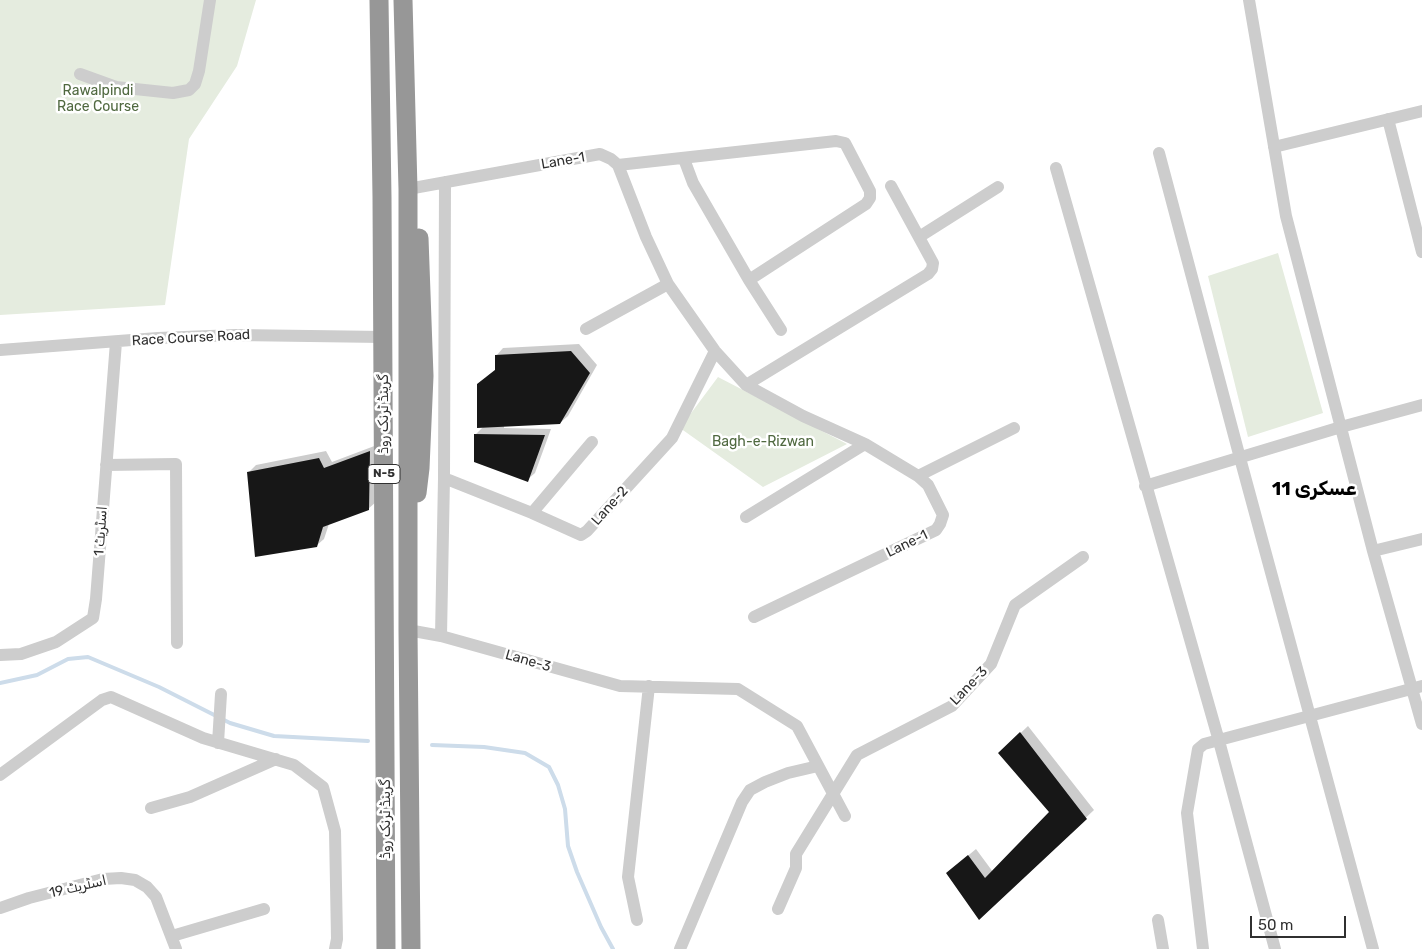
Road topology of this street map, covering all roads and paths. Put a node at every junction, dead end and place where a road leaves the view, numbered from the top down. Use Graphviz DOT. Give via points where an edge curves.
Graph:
graph roads {
  1 [pos="210,0"];
  2 [pos="379,0"];
  3 [pos="403,0"];
  4 [pos="1248,0"];
  5 [pos="80,74"];
  6 [pos="1422,111"];
  7 [pos="1388,119"];
  8 [pos="1274,147"];
  9 [pos="1159,154"];
  10 [pos="684,159"];
  11 [pos="618,165"];
  12 [pos="1056,168"];
  13 [pos="445,182"];
  14 [pos="891,186"];
  15 [pos="998,187"];
  16 [pos="408,189"];
  17 [pos="919,237"];
  18 [pos="1422,252"];
  19 [pos="749,280"];
  20 [pos="668,284"];
  21 [pos="586,329"];
  22 [pos="781,330"];
  23 [pos="407,336"];
  24 [pos="383,337"];
  25 [pos="116,342"];
  26 [pos="0,350"];
  27 [pos="715,351"];
  28 [pos="746,386"];
  29 [pos="1422,405"];
  30 [pos="1340,427"];
  31 [pos="1014,428"];
  32 [pos="592,442"];
  33 [pos="865,444"];
  34 [pos="1240,458"];
  35 [pos="106,465"];
  36 [pos="918,476"];
  37 [pos="444,478"];
  38 [pos="1145,486"];
  39 [pos="532,513"];
  40 [pos="746,517"];
  41 [pos="1422,539"];
  42 [pos="1373,551"];
  43 [pos="1083,556"];
  44 [pos="408,571"];
  45 [pos="754,617"];
  46 [pos="408,630"];
  47 [pos="441,636"];
  48 [pos="177,643"];
  49 [pos="0,655"];
  50 [pos="649,686"];
  51 [pos="1417,688"];
  52 [pos="221,694"];
  53 [pos="1311,717"];
  54 [pos="1422,724"];
  55 [pos="1219,740"];
  56 [pos="218,743"];
  57 [pos="276,759"];
  58 [pos="818,766"];
  59 [pos="0,774"];
  60 [pos="833,794"];
  61 [pos="151,808"];
  62 [pos="845,816"];
  63 [pos="0,908"];
  64 [pos="264,909"];
  65 [pos="778,909"];
  66 [pos="637,920"];
  67 [pos="1158,920"];
  68 [pos="172,936"];
  69 [pos="383,946"];
  70 [pos="176,949"];
  71 [pos="335,949"];
  72 [pos="411,949"];
  73 [pos="680,949"];
  74 [pos="1163,949"];
  75 [pos="1203,949"];
  76 [pos="1275,949"];
  77 [pos="1373,949"];
  1 -- 5 [label="street" via="199,71 195,84 189,90 173,93 116,87"];
  2 -- 24 [label="highway, گرینڈ ٹرنک روڈ / N-5"];
  3 -- 16 [label="highway, گرینڈ ٹرنک روڈ / N-5"];
  4 -- 8 [label="street"];
  6 -- 7 [label="street"];
  7 -- 8 [label="street"];
  7 -- 18 [label="street"];
  8 -- 30 [label="street" via="1286,216"];
  9 -- 34 [label="street"];
  10 -- 11 [label="street"];
  10 -- 19 [label="street" via="694,183"];
  10 -- 19 [label="street" via="836,141 845,143 870,191 866,204"];
  11 -- 13 [label="street, Lane-1" via="600,154"];
  11 -- 20 [label="street, Lane-1"];
  12 -- 38 [label="street"];
  13 -- 16 [label="street, Lane-1"];
  13 -- 37 [label="street"];
  14 -- 17 [label="street"];
  15 -- 17 [label="street"];
  16 -- 23 [label="highway, گرینڈ ٹرنک روڈ / N-5"];
  16 -- 44 [label="highway, گرینڈ ٹرنک روڈ / N-5" via="420,243 424,376 420,468"];
  17 -- 28 [label="street" via="932,263 928,274"];
  19 -- 22 [label="street"];
  20 -- 21 [label="street"];
  20 -- 27 [label="street, Lane-1"];
  23 -- 24 [label="highway"];
  23 -- 44 [label="highway, گرینڈ ٹرنک روڈ / N-5"];
  24 -- 25 [label="street, Race Course Road" via="236,335"];
  24 -- 69 [label="highway, گرینڈ ٹرنک روڈ / N-5"];
  25 -- 26 [label="street, Race Course Road"];
  25 -- 35 [label="street, اسٹریٹ 1"];
  27 -- 28 [label="street, Lane-1"];
  27 -- 39 [label="street, Lane-2" via="672,438 587,531 580,536"];
  28 -- 33 [label="street, Lane-1"];
  29 -- 30 [label="street"];
  30 -- 34 [label="street"];
  30 -- 42 [label="street"];
  31 -- 36 [label="street"];
  32 -- 39 [label="street"];
  33 -- 36 [label="street, Lane-1"];
  33 -- 40 [label="street"];
  34 -- 38 [label="street"];
  34 -- 53 [label="street"];
  35 -- 48 [label="street" via="176,464"];
  35 -- 49 [label="street, اسٹریٹ 1" via="93,618 56,642 21,654"];
  36 -- 45 [label="street, Lane-1" via="928,485 943,515 936,530"];
  37 -- 39 [label="street, Lane-2"];
  37 -- 47 [label="street"];
  38 -- 55 [label="street"];
  41 -- 42 [label="street"];
  42 -- 51 [label="street"];
  43 -- 60 [label="street, Lane-3" via="1015,605 990,664 952,706 857,755"];
  44 -- 46 [label="highway, گرینڈ ٹرنک روڈ / N-5"];
  46 -- 47 [label="street, Lane-3"];
  46 -- 72 [label="highway, گرینڈ ٹرنک روڈ / N-5"];
  47 -- 50 [label="street, Lane-3" via="620,686"];
  50 -- 58 [label="street, Lane-3" via="738,689 798,726"];
  50 -- 66 [label="street" via="628,877"];
  51 -- 53 [label="street"];
  51 -- 54 [label="street"];
  52 -- 56 [label="street"];
  53 -- 55 [label="street"];
  53 -- 77 [label="street"];
  55 -- 75 [label="street" via="1204,744 1198,750 1187,813"];
  55 -- 76 [label="street"];
  56 -- 57 [label="street"];
  56 -- 59 [label="street" via="111,697"];
  57 -- 61 [label="street" via="190,796"];
  57 -- 71 [label="street" via="294,765 323,787 335,831"];
  58 -- 60 [label="street, Lane-3"];
  58 -- 73 [label="street" via="788,773 750,790"];
  60 -- 62 [label="street, Lane-3"];
  60 -- 65 [label="street" via="796,854 796,868"];
  63 -- 68 [label="street, اسٹریٹ 19" via="103,879 135,880 156,897"];
  64 -- 68 [label="street"];
  67 -- 74 [label="street"];
  68 -- 70 [label="street, اسٹریٹ 19"];
}
